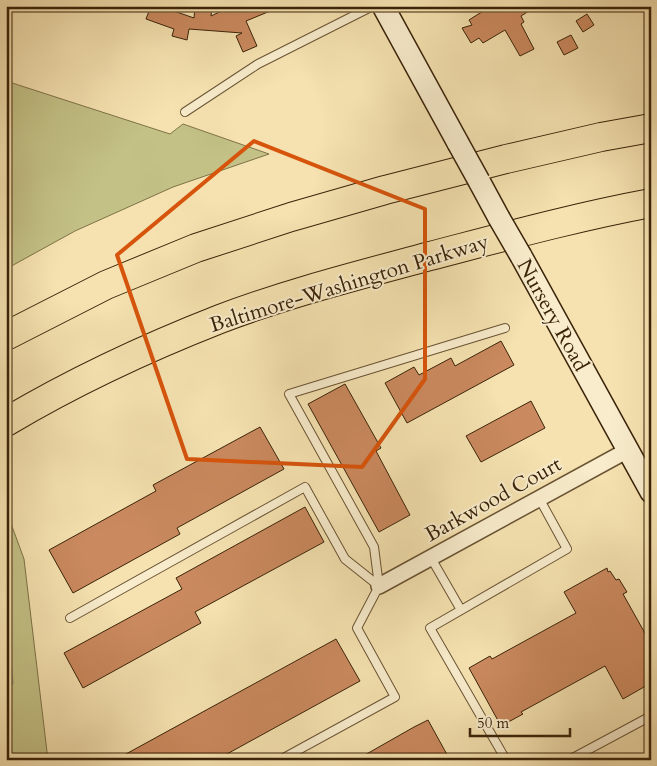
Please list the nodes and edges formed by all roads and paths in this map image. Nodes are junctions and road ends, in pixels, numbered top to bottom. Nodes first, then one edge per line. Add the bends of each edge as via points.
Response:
1 (373, 6) edge
2 (383, 6) edge
3 (185, 112) dead end
4 (651, 128) edge
5 (651, 203) edge
6 (505, 328) dead end
7 (6, 336) edge
8 (6, 422) edge
9 (628, 450) junction
10 (651, 492) edge
11 (539, 498) junction
12 (431, 558) junction
13 (379, 586) junction
14 (461, 610) junction
15 (70, 618) dead end
16 (651, 716) edge
17 (280, 760) edge
18 (506, 760) edge
19 (569, 760) edge

1 - 3 lane via 258,64
2 - 9 main road, Nursery Road, bridge
4 - 7 highway via 506,159 262,226 196,248 106,285
5 - 8 highway, Baltimore-Washington Parkway via 528,230 315,288 222,318 131,356
6 - 13 lane via 289,394 374,547
9 - 10 main road, Nursery Road
9 - 11 street, Barkwood Court
11 - 12 street, Barkwood Court
11 - 14 lane via 567,549
12 - 13 street, Barkwood Court
12 - 14 lane
13 - 15 lane via 345,559 305,487
13 - 17 lane via 357,628 395,697
14 - 18 lane via 430,628
16 - 19 lane

